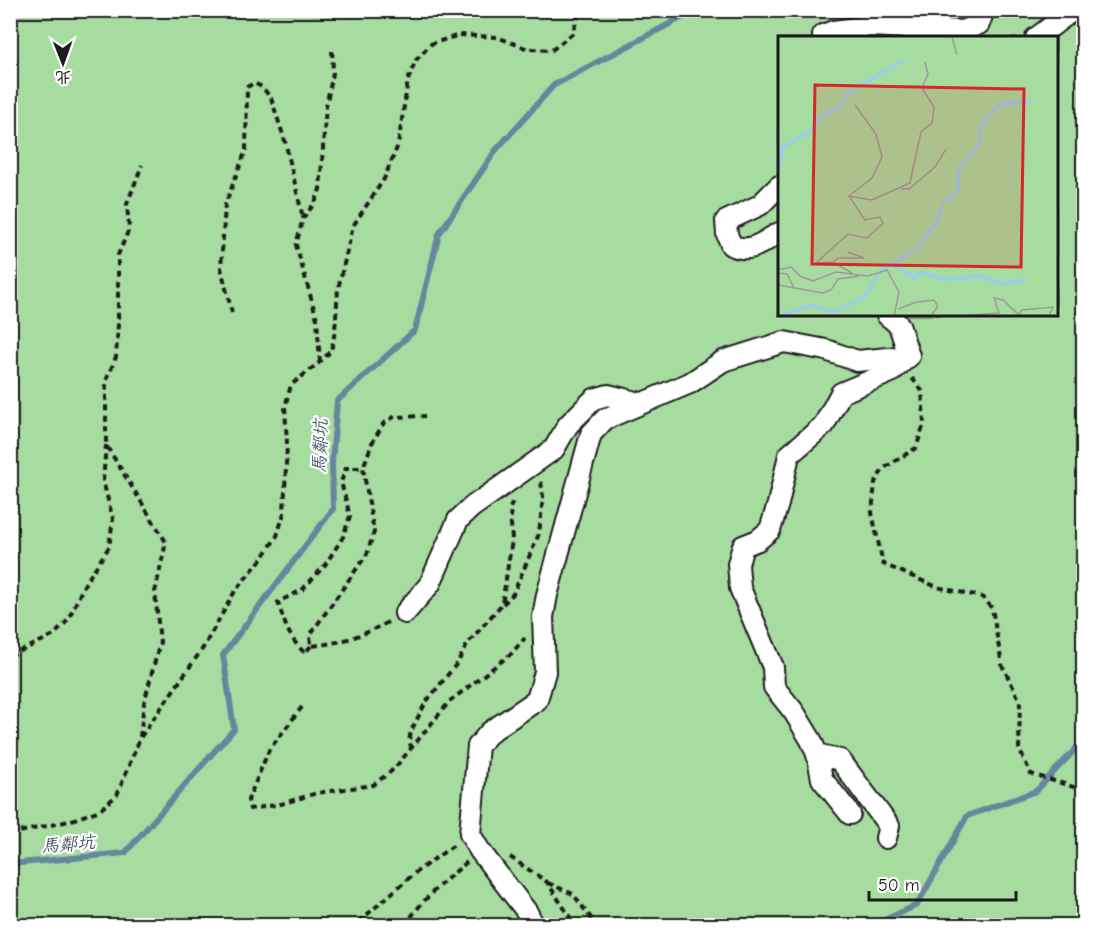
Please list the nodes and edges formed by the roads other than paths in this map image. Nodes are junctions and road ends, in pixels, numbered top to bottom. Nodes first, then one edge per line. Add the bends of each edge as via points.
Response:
1 (984, 10) edge
2 (1073, 10) edge
3 (823, 36) edge
4 (1039, 36) edge
5 (778, 187) edge
6 (778, 234) edge
7 (888, 316) edge
8 (909, 356) junction
9 (640, 403) junction
10 (405, 613) road end
11 (817, 754) junction
12 (850, 814) dead end
13 (886, 838) dead end
14 (534, 926) edge

1 - 3 street via 979,24 962,31 870,26
2 - 4 street
5 - 6 street via 760,205 726,221 731,245 741,250 753,248
7 - 8 street via 899,325
8 - 9 street via 857,361 784,342 723,361 690,383
8 - 11 street via 891,372 841,393 824,425 789,455 770,530 743,546 738,564 740,588 772,667 774,687 794,712
9 - 10 street via 608,395 594,399 568,425 554,448 472,507 458,520 430,584
9 - 14 street via 604,419 591,434 547,595 543,617 545,672 537,700 490,732 478,746 475,843
11 - 12 street via 822,779
11 - 13 street via 840,760 889,826

